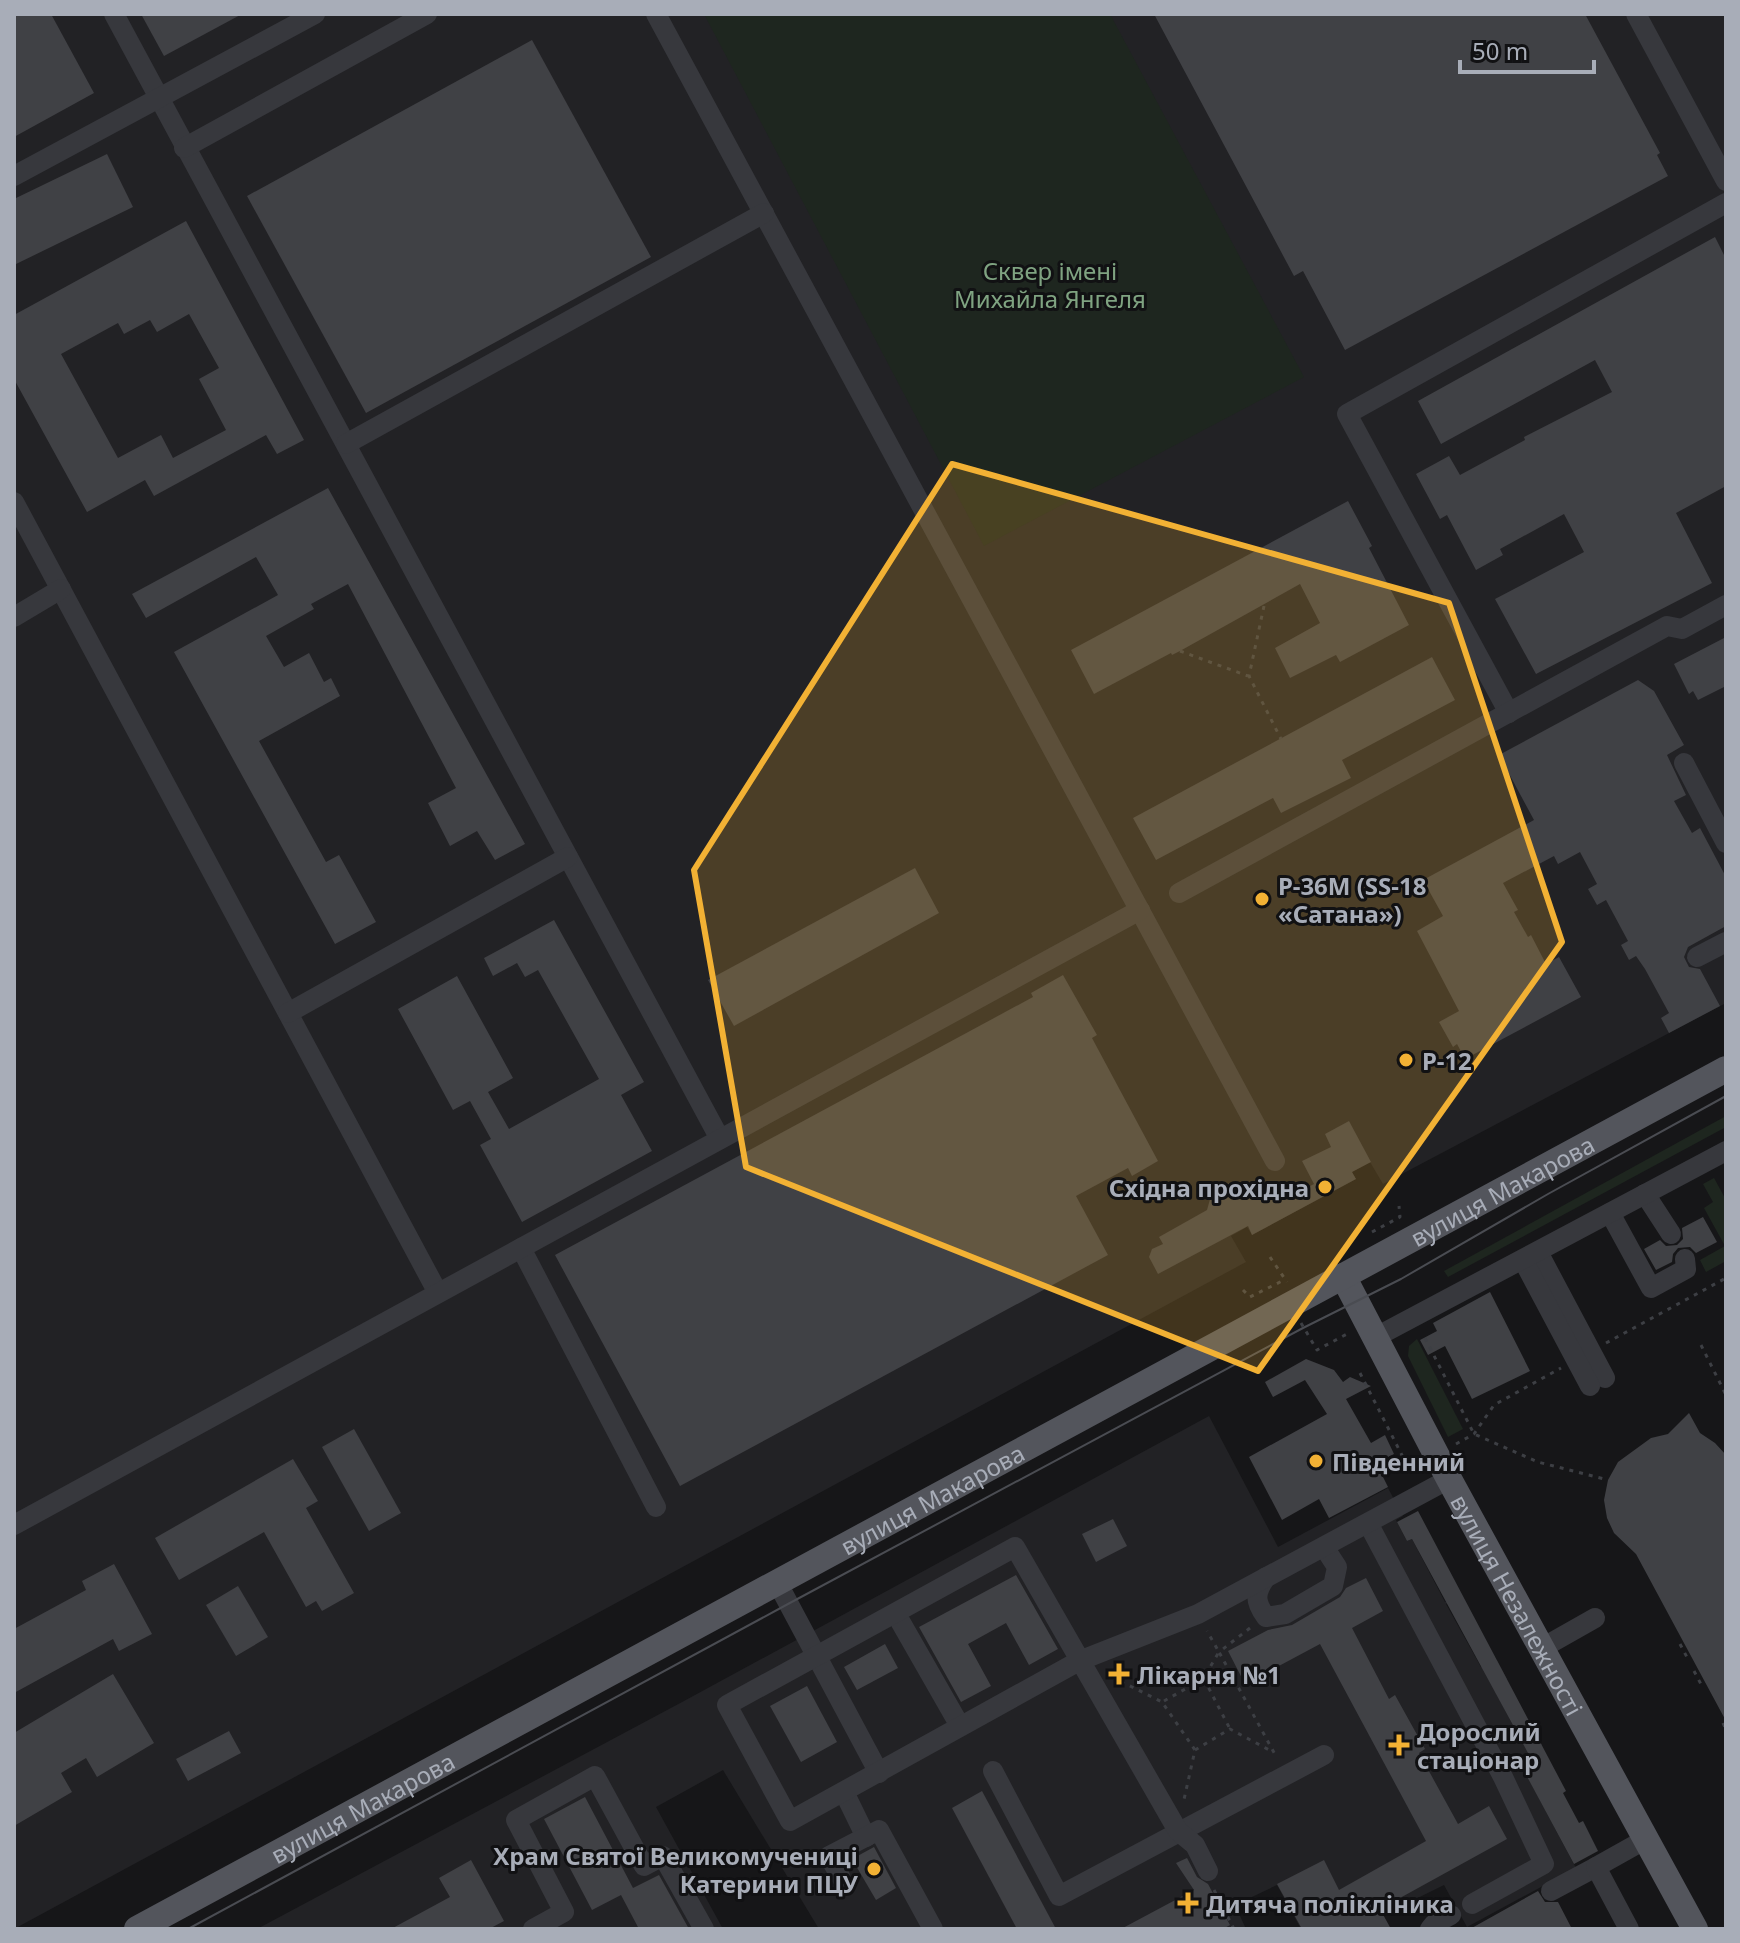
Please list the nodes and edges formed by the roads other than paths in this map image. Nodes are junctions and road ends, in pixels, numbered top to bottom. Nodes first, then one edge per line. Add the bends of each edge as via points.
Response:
1 (114, 14) edge
2 (315, 14) edge
3 (427, 14) edge
4 (656, 14) edge
5 (1636, 14) edge
6 (158, 98) junction
7 (184, 148) junction
8 (14, 176) edge
9 (1726, 181) edge
10 (1726, 203) edge
11 (764, 213) junction
12 (346, 444) junction
13 (14, 502) edge
14 (61, 589) junction
15 (1726, 605) edge
16 (14, 617) edge
17 (1509, 713) junction
18 (1684, 763) dead end
19 (1726, 843) edge
20 (568, 857) junction
21 (1179, 893) dead end
22 (1140, 910) junction
23 (1726, 942) edge
24 (1697, 957) dead end
25 (288, 1013) junction
26 (1726, 1069) edge
27 (720, 1139) junction
28 (1726, 1151) edge
29 (1275, 1161) dead end
30 (1645, 1194) junction
31 (1610, 1213) junction
32 (1671, 1234) dead end
33 (521, 1248) junction
34 (1530, 1256) junction
35 (1685, 1259) dead end
36 (1343, 1276) junction
37 (438, 1293) junction
38 (1374, 1338) junction
39 (1597, 1382) dead end
40 (1449, 1479) junction
41 (656, 1507) dead end
42 (1368, 1523) junction
43 (14, 1525) edge
44 (1324, 1547) junction
45 (1266, 1577) junction
46 (777, 1582) junction
47 (896, 1614) junction
48 (1595, 1618) dead end
49 (1542, 1648) junction
50 (817, 1656) junction
51 (1079, 1661) junction
52 (960, 1726) junction
53 (1324, 1755) dead end
54 (993, 1771) dead end
55 (879, 1773) junction
56 (844, 1792) junction
57 (1178, 1831) junction
58 (866, 1837) junction
59 (1646, 1839) junction
60 (1596, 1867) junction
61 (1208, 1871) road end
62 (840, 1876) dead end
63 (1551, 1891) dead end
64 (1472, 1904) dead end
65 (1451, 1915) dead end
66 (137, 1929) edge
67 (533, 1929) edge
68 (704, 1929) edge
69 (933, 1929) edge
70 (1430, 1929) edge
71 (1629, 1929) edge
72 (1695, 1929) edge

1 - 6 lane
2 - 6 lane
3 - 7 lane
4 - 11 lane
5 - 9 lane
6 - 7 lane
6 - 8 lane
7 - 12 lane
10 - 17 lane via 1347,414
11 - 12 lane
11 - 22 lane
12 - 20 lane
13 - 14 lane
14 - 16 lane
14 - 25 lane
15 - 17 lane via 1682,629 1667,626
17 - 21 lane
18 - 19 lane
20 - 25 lane
20 - 27 lane
22 - 27 lane
22 - 29 lane
23 - 24 lane
25 - 37 lane
26 - 36 main road, вулиця Макарова
27 - 33 lane
28 - 30 lane
30 - 31 lane
30 - 32 lane
31 - 34 lane
31 - 35 lane via 1651,1288 1686,1269
33 - 37 lane
33 - 41 lane
34 - 38 lane
34 - 39 lane
36 - 38 main road, вулиця Незалежності
36 - 46 main road, вулиця Макарова
37 - 43 lane
38 - 40 main road, вулиця Незалежності
40 - 42 lane
40 - 49 main road, вулиця Незалежності
42 - 44 lane
42 - 64 lane via 1544,1864
44 - 45 lane
44 - 45 lane via 1337,1567 1333,1586 1285,1614 1266,1617 1257,1605 1257,1591
45 - 51 lane via 1198,1614
46 - 50 lane
46 - 66 main road, вулиця Макарова
47 - 50 lane
47 - 51 lane via 1015,1547
47 - 52 lane
48 - 49 lane
49 - 59 main road, вулиця Незалежності
50 - 55 lane
50 - 56 lane via 727,1705 790,1821
51 - 52 lane
51 - 57 lane
52 - 55 lane
53 - 57 lane
54 - 57 lane via 1059,1896
55 - 56 lane
56 - 58 lane
57 - 61 lane via 1195,1845
58 - 62 lane via 829,1856
58 - 69 lane via 879,1830
59 - 60 lane
59 - 72 main road, вулиця Незалежності
60 - 63 lane
60 - 71 lane
65 - 70 lane
67 - 68 lane via 564,1912 516,1820 595,1776 644,1866 663,1856

